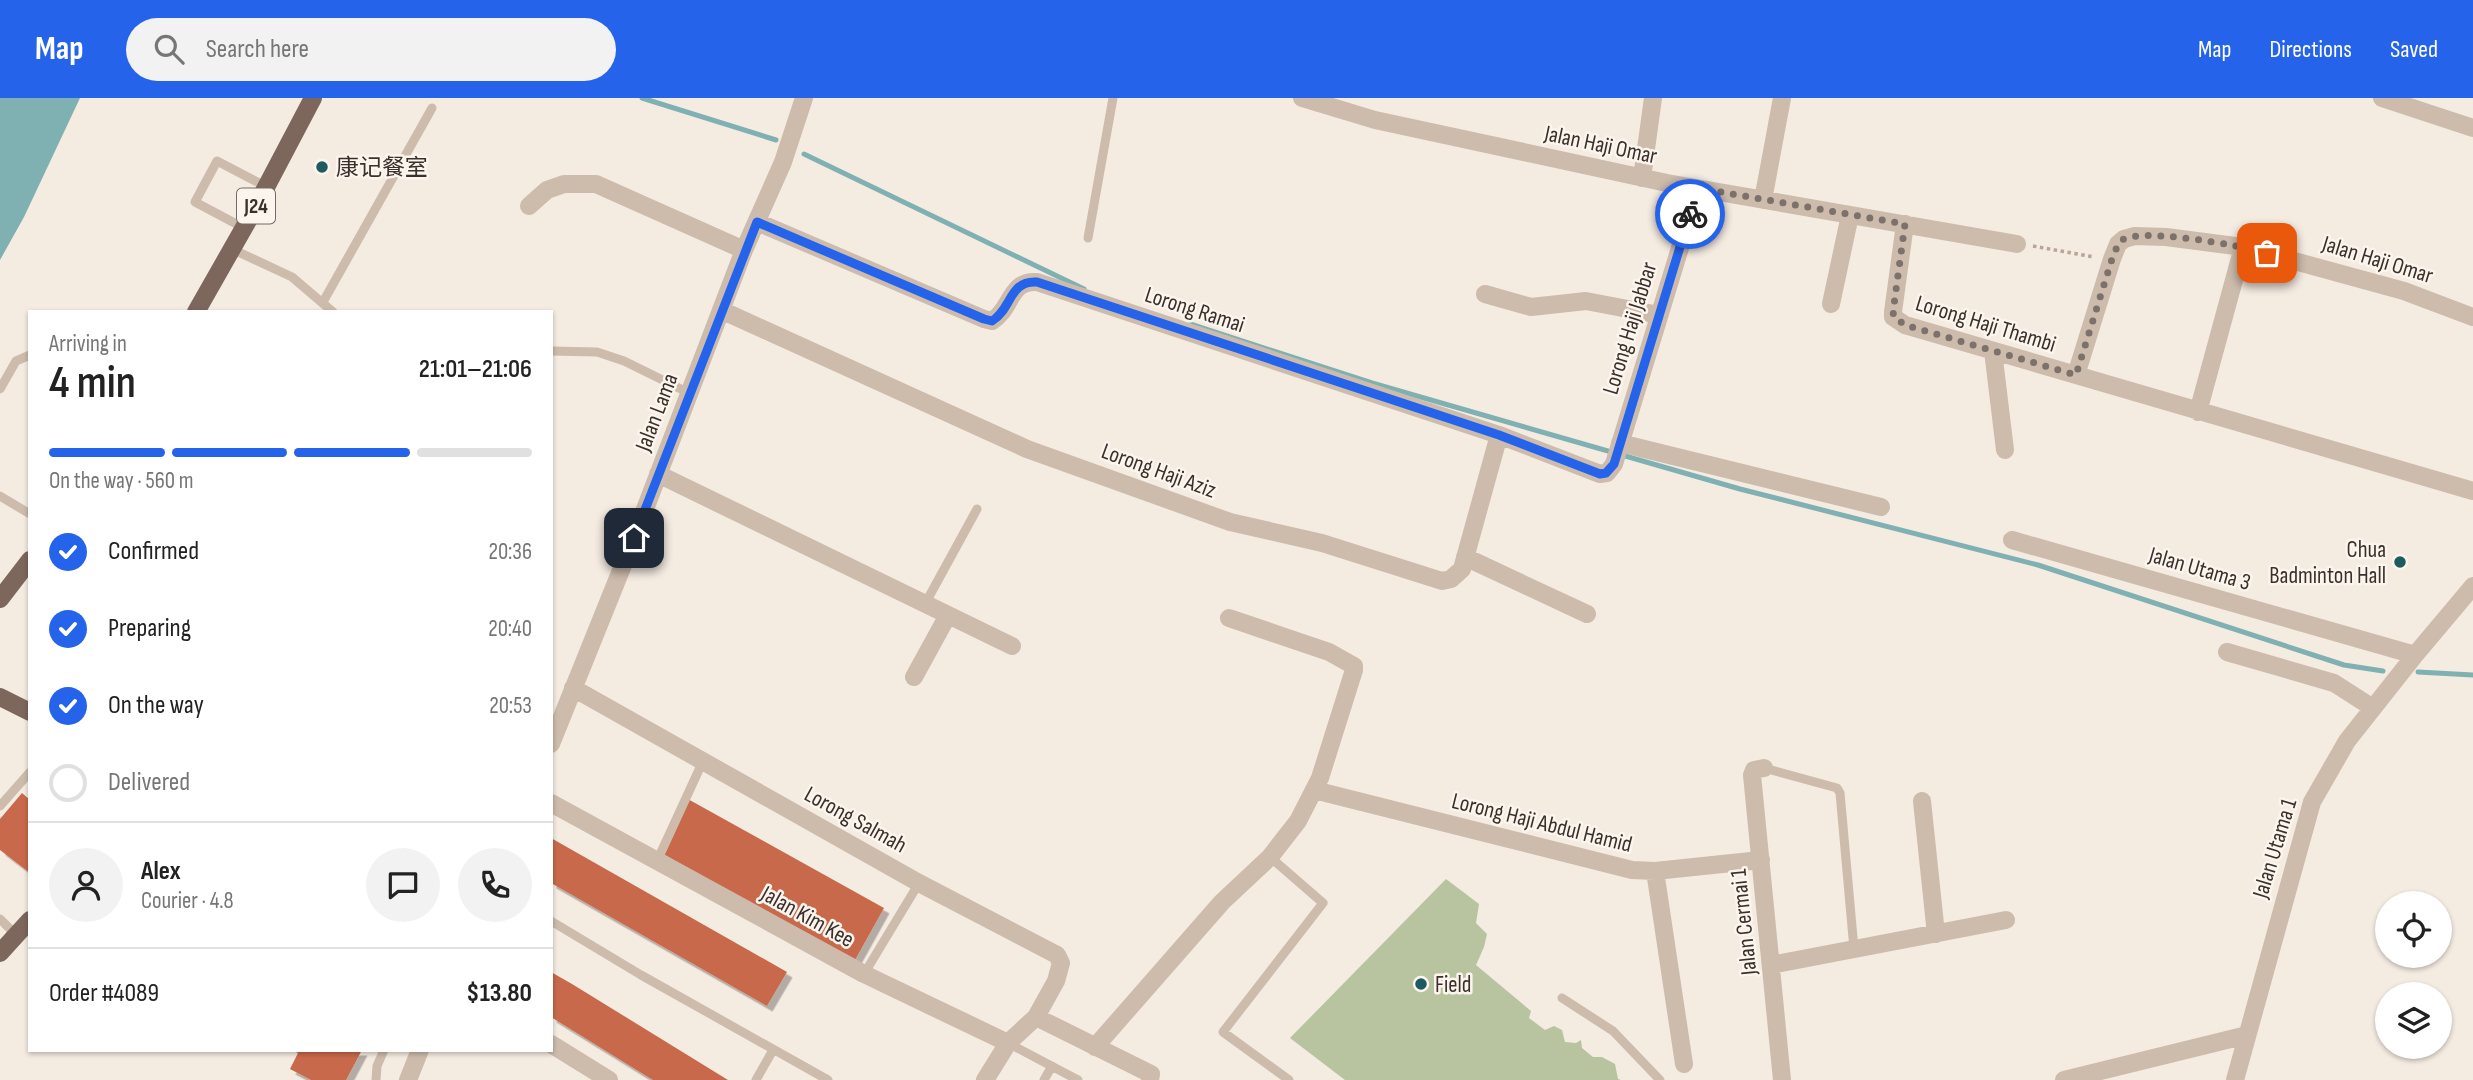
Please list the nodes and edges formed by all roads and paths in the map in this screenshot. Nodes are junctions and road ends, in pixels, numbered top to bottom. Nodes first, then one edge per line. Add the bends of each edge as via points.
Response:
1 (313, 98) edge
2 (804, 98) edge
3 (1114, 98) edge
4 (1303, 98) edge
5 (1653, 98) edge
6 (1782, 98) edge
7 (2382, 98) edge
8 (432, 108) dead end
9 (2473, 128) edge
10 (1642, 178) junction
11 (265, 186) junction
12 (1698, 188) junction
13 (1763, 200) junction
14 (529, 206) dead end
15 (1850, 215) junction
16 (757, 222) junction
17 (1905, 224) junction
18 (244, 228) junction
19 (1088, 238) dead end
20 (2017, 244) joint
21 (2243, 247) junction
22 (232, 248) junction
23 (744, 250) junction
24 (2112, 259) junction
25 (1485, 294) dead end
26 (323, 302) junction
27 (1831, 304) dead end
28 (197, 310) edge
29 (331, 310) edge
30 (722, 310) junction
31 (1659, 315) junction
32 (2473, 317) edge
33 (553, 351) edge
34 (1993, 351) junction
35 (28, 356) edge
36 (2076, 375) junction
37 (0, 389) edge
38 (690, 393) junction
39 (2198, 412) junction
40 (1499, 435) junction
41 (2005, 450) dead end
42 (1617, 453) junction
43 (658, 474) junction
44 (2473, 491) edge
45 (0, 496) edge
46 (1881, 507) dead end
47 (977, 509) dead end
48 (28, 513) edge
49 (2012, 540) dead end
50 (1465, 557) junction
51 (28, 563) edge
52 (2473, 586) edge
53 (0, 599) edge
54 (925, 604) junction
55 (1587, 614) dead end
56 (948, 615) junction
57 (1229, 618) dead end
58 (1012, 646) dead end
59 (2227, 652) dead end
60 (2414, 655) junction
61 (915, 677) dead end
62 (573, 688) junction
63 (0, 697) edge
64 (2373, 708) junction
65 (28, 711) edge
66 (553, 739) edge
67 (703, 761) junction
68 (1765, 768) joint
69 (28, 774) edge
70 (1314, 790) junction
71 (1922, 801) dead end
72 (553, 804) edge
73 (0, 806) edge
74 (1270, 857) junction
75 (1761, 860) junction
76 (657, 861) junction
77 (1656, 871) junction
78 (919, 883) junction
79 (0, 919) edge
80 (2006, 920) dead end
81 (28, 922) edge
82 (553, 922) edge
83 (16, 934) junction
84 (1936, 934) junction
85 (1854, 949) junction
86 (0, 953) edge
87 (1771, 965) junction
88 (864, 974) junction
89 (1562, 998) dead end
90 (1036, 1017) junction
91 (2247, 1035) junction
92 (1007, 1043) junction
93 (553, 1045) edge
94 (1096, 1047) junction
95 (773, 1050) junction
96 (383, 1052) edge
97 (420, 1052) edge
98 (1684, 1064) dead end
99 (1052, 1066) junction
100 (376, 1080) edge
101 (408, 1080) edge
102 (609, 1080) edge
103 (756, 1080) edge
104 (828, 1080) edge
105 (985, 1080) edge
106 (1044, 1080) edge
107 (1078, 1080) edge
108 (1150, 1080) edge
109 (1289, 1080) edge
110 (1660, 1080) edge
111 (1782, 1080) edge
112 (2064, 1080) edge
113 (2235, 1080) edge

1 - 11 main road, J24
2 - 16 street, Jalan Lama
3 - 19 lane
4 - 10 street, Jalan Haji Omar via 1375,120
5 - 10 street
6 - 13 street
7 - 9 street
8 - 26 lane
10 - 12 street, Jalan Haji Omar
11 - 18 main road, J24
11 - 18 lane via 217,161 195,202
12 - 13 street, Jalan Haji Omar
12 - 31 street, Lorong Haji Jabbar
13 - 15 street, Jalan Haji Omar
14 - 23 street via 547,190 564,184 596,184
15 - 17 street, Jalan Haji Omar
15 - 27 street
16 - 23 street, Jalan Lama
16 - 40 street, Lorong Ramai via 984,319 999,317 1018,286 1037,282
17 - 20 street, Jalan Haji Omar
17 - 34 street, Lorong Haji Thambi via 1894,317 1905,325
18 - 22 main road, J24
20 - 24 path
21 - 24 street, Jalan Haji Omar via 2135,236 2119,244
21 - 32 street, Jalan Haji Omar via 2404,290
21 - 39 street
22 - 26 lane via 292,277
22 - 28 main road, J24
23 - 30 street, Jalan Lama
24 - 36 street
25 - 31 street via 1531,307 1586,301
26 - 29 lane
30 - 38 street, Jalan Lama
30 - 50 street, Lorong Haji Aziz via 1027,449 1230,522 1322,543 1442,581 1458,574
31 - 42 street, Lorong Haji Jabbar
33 - 38 lane via 597,352
34 - 36 street, Lorong Haji Thambi
34 - 41 street
35 - 37 lane via 16,361
36 - 39 street
38 - 43 street, Jalan Lama
39 - 44 street
40 - 42 street, Lorong Ramai via 1600,474 1606,473
40 - 50 street, Lorong Haji Aziz
42 - 46 street
43 - 54 street
43 - 62 street, Jalan Lama
45 - 48 lane
47 - 54 lane
49 - 60 street, Jalan Utama 3
50 - 55 street
51 - 53 main road
52 - 60 street, Jalan Utama 1
54 - 56 street
56 - 58 street
56 - 61 street
57 - 70 street via 1329,652 1355,668
59 - 64 street via 2334,683
60 - 64 street, Jalan Utama 1
62 - 66 street, Jalan Lama
62 - 67 street, Lorong Salmah
63 - 65 main road
64 - 91 street, Jalan Utama 1 via 2343,748 2309,809
67 - 76 lane
67 - 78 street, Lorong Salmah
68 - 75 street, Jalan Cermai 1 via 1752,775
68 - 85 lane via 1837,788 1840,793
69 - 73 lane
70 - 74 street via 1298,821
70 - 77 street, Lorong Haji Abdul Hamid via 1619,867
71 - 84 street
72 - 76 street, Jalan Kim Kee
74 - 94 street via 1222,902
74 - 109 lane via 1323,903 1223,1032
75 - 77 street, Lorong Haji Abdul Hamid
75 - 87 street, Jalan Cermai 1
76 - 88 street, Jalan Kim Kee
77 - 98 street
78 - 88 lane
78 - 90 street, Lorong Salmah via 1057,955 1061,963 1056,981
79 - 83 lane
80 - 84 street
81 - 83 main road
82 - 95 lane
83 - 86 main road
84 - 85 street
85 - 87 street
87 - 111 street, Jalan Cermai 1
88 - 92 street, Jalan Kim Kee
89 - 110 lane via 1614,1031
90 - 92 street
90 - 94 street
91 - 112 street
91 - 113 street, Jalan Utama 1
92 - 99 lane
92 - 105 street
93 - 102 street
94 - 108 street via 1151,1074
95 - 103 lane
95 - 104 lane
96 - 100 lane
97 - 101 street
99 - 106 lane
99 - 107 lane

